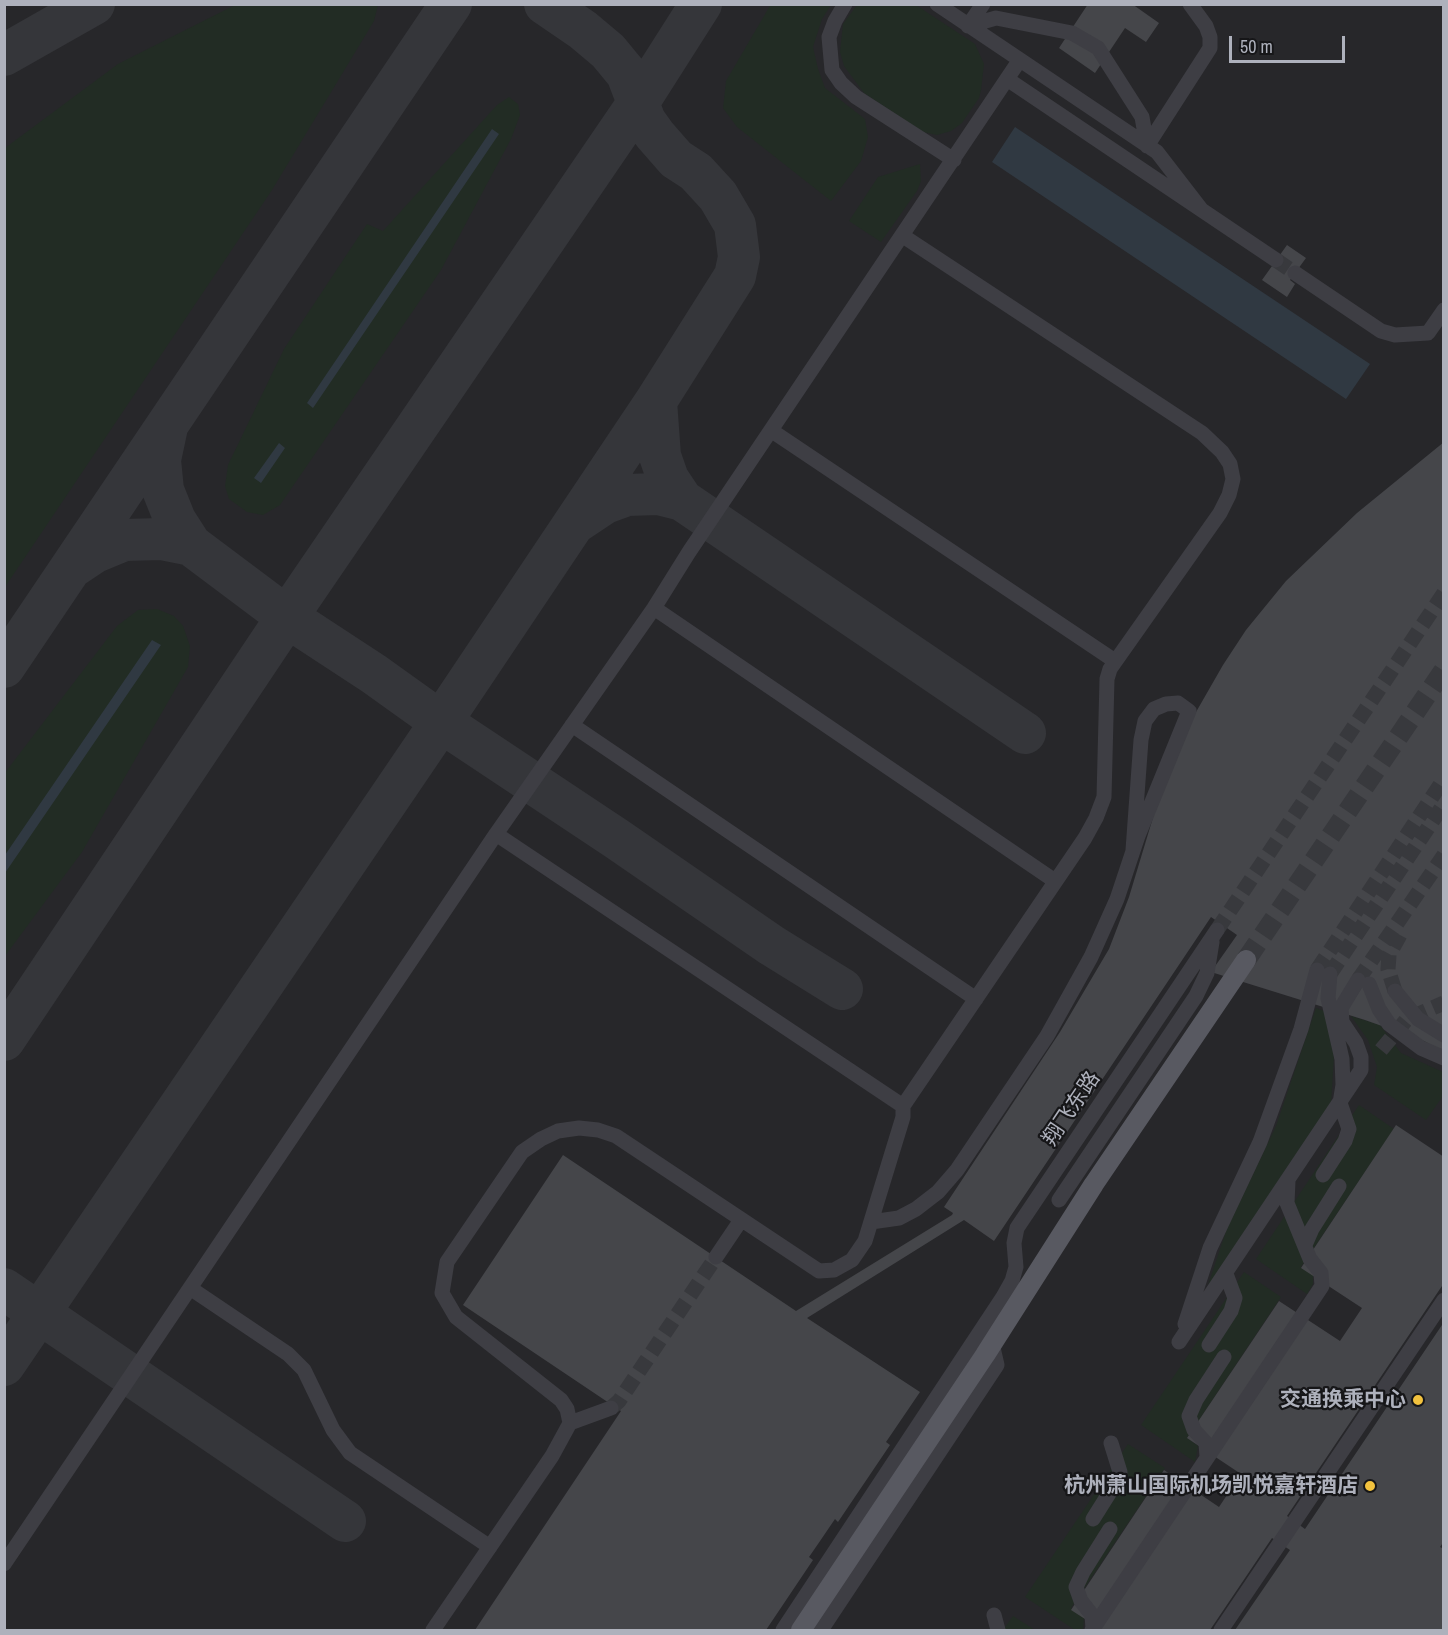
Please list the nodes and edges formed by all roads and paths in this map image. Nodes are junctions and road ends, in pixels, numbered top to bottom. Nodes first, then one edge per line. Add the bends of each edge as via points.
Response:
1 (846, 4) edge
2 (937, 4) edge
3 (983, 4) edge
4 (1190, 4) edge
5 (969, 26) junction
6 (1019, 61) junction
7 (1007, 79) junction
8 (1147, 146) junction
9 (954, 160) junction
10 (1201, 209) junction
11 (903, 236) junction
12 (1276, 260) tunnel mouth
13 (1295, 273) tunnel mouth
14 (1443, 310) edge
15 (772, 430) junction
16 (654, 608) junction
17 (1115, 661) junction
18 (572, 725) junction
19 (496, 834) junction
20 (1133, 850) junction
21 (1055, 881) junction
22 (1246, 960) tunnel mouth
23 (1395, 991) tunnel mouth
24 (976, 999) junction
25 (1443, 1035) edge
26 (1443, 1058) edge
27 (1340, 1103) junction
28 (903, 1106) junction
29 (1323, 1176) dead end
30 (1288, 1181) junction
31 (1339, 1186) dead end
32 (1059, 1200) dead end
33 (741, 1220) junction
34 (871, 1222) junction
35 (1305, 1245) junction
36 (716, 1257) tunnel mouth
37 (1226, 1274) junction
38 (190, 1288) junction
39 (1443, 1300) edge
40 (987, 1321) junction
41 (1209, 1345) dead end
42 (1224, 1357) dead end
43 (611, 1408) tunnel mouth
44 (570, 1423) junction
45 (1111, 1443) dead end
46 (1207, 1457) junction
47 (1093, 1519) dead end
48 (1110, 1529) dead end
49 (490, 1547) junction
50 (4, 1564) edge
51 (433, 1630) edge
52 (783, 1630) edge
53 (801, 1630) edge
54 (820, 1630) edge
55 (1093, 1630) edge
56 (1221, 1630) edge

1 - 9 street via 829,37 832,70 841,83 856,97
2 - 5 street
3 - 5 street
4 - 8 street via 1206,26 1210,48
5 - 6 street
5 - 8 street via 996,18 1072,33 1098,48 1142,117
6 - 7 street
6 - 8 street
7 - 9 street
7 - 10 street
8 - 10 street via 1157,152
9 - 11 street
10 - 12 street
11 - 15 street
11 - 17 street via 1202,433 1230,464 1233,479 1220,513
13 - 14 street via 1382,331 1395,335 1428,333
15 - 16 street
15 - 17 street
16 - 18 street
16 - 21 street
17 - 21 street via 1107,679 1104,797 1085,838
18 - 19 street
18 - 24 street
19 - 28 street
19 - 38 street
20 - 20 street via 1189,711 1178,703 1154,710 1145,721
20 - 34 street via 1117,899 1091,957 1047,1036 957,1170 916,1209 899,1218
21 - 24 street
22 - 53 main road
23 - 25 street via 1418,1019
24 - 28 street
26 - 27 street via 1421,1048 1389,1024 1364,982 1341,1008 1342,1022 1361,1057 1361,1070
27 - 29 street via 1349,1129
27 - 30 street
27 - 37 street via 1342,1059 1324,972 1260,1142 1210,1248 1179,1342
28 - 34 street
30 - 35 street via 1287,1203
30 - 37 street
31 - 35 street
32 - 40 street, 翔飞东路 via 1196,996 1207,973 1215,933 1017,1228 1012,1281
33 - 34 street via 819,1271 834,1270 852,1260
33 - 36 street
33 - 44 street via 616,1136 598,1130 558,1131 522,1152 447,1262 442,1293 456,1317 561,1400
35 - 46 street via 1321,1272 1322,1286
37 - 41 street via 1235,1298
38 - 49 street via 288,1354 304,1370 333,1430 350,1453
38 - 50 street
39 - 56 street via 1406,1345
40 - 52 street, 翔飞东路
40 - 54 street via 997,1365
42 - 46 street via 1190,1416 1194,1430 1206,1443
43 - 44 street
44 - 49 street
45 - 47 street via 1120,1472
46 - 55 street
48 - 55 street via 1076,1587 1092,1615
49 - 51 street

